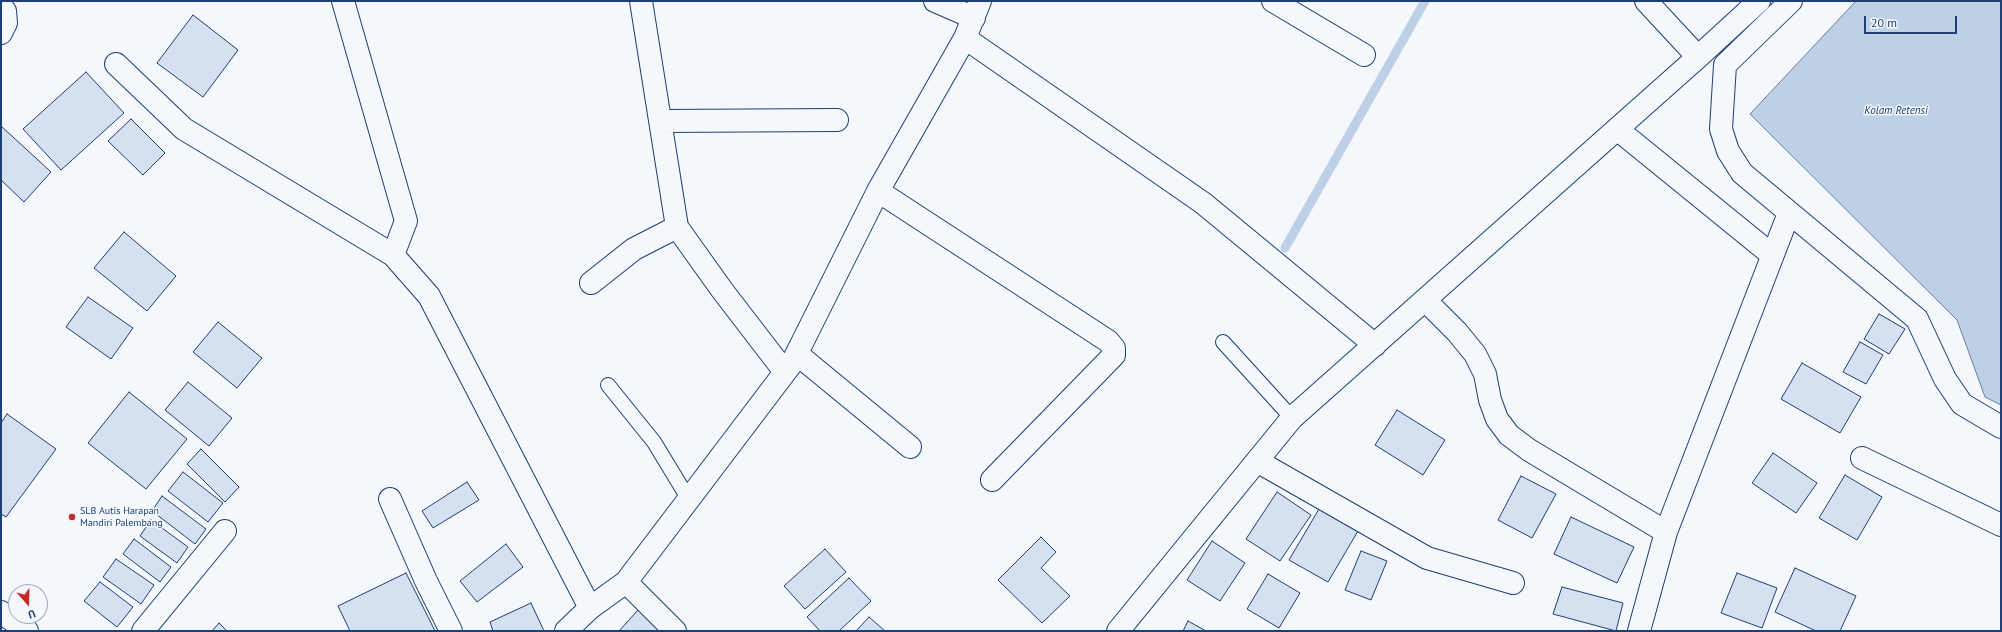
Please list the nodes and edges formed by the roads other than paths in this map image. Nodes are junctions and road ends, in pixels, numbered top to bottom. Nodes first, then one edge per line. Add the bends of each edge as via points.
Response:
1 (343, 1) edge
2 (641, 1) edge
3 (935, 1) edge
4 (1273, 1) edge
5 (1646, 1) edge
6 (1759, 1) edge
7 (1791, 1) edge
8 (1, 6) edge
9 (977, 10) edge
10 (1, 33) edge
11 (965, 38) junction
12 (1364, 54) dead end
13 (1698, 57) junction
14 (116, 64) dead end
15 (837, 120) dead end
16 (660, 121) junction
17 (1617, 129) junction
18 (878, 191) junction
19 (1789, 212) junction
20 (677, 226) junction
21 (393, 255) junction
22 (1772, 255) junction
23 (591, 284) dead end
24 (1425, 300) junction
25 (1223, 342) dead end
26 (1375, 345) junction
27 (797, 354) junction
28 (785, 372) junction
29 (608, 385) dead end
30 (1292, 418) junction
31 (2001, 427) edge
32 (910, 447) dead end
33 (1862, 458) dead end
34 (1257, 461) junction
35 (992, 480) dead end
36 (688, 498) junction
37 (390, 499) dead end
38 (2001, 525) edge
39 (225, 531) dead end
40 (1666, 532) junction
41 (626, 582) junction
42 (1513, 583) dead end
43 (590, 608) junction
44 (1, 612) edge
45 (27, 631) edge
46 (143, 631) edge
47 (451, 631) edge
48 (566, 631) edge
49 (675, 631) edge
50 (1118, 631) edge
51 (1639, 631) edge

1 - 21 street via 406,221
2 - 16 street
3 - 9 street
4 - 12 street
5 - 13 street
6 - 13 street
7 - 19 street via 1725,65 1721,129 1728,151 1742,173
8 - 10 street via 5,11 6,22
9 - 11 street
11 - 18 street
11 - 26 street via 1203,203
13 - 17 street
14 - 21 street via 184,129
15 - 16 street
16 - 20 street
17 - 22 street
17 - 24 street
18 - 27 street
18 - 35 street via 1108,341 1114,348 1114,355
19 - 22 street
19 - 31 street via 1916,319 1945,379 1962,404
20 - 23 street via 634,249
20 - 28 street
21 - 43 street via 429,296
22 - 40 street
24 - 26 street
24 - 40 street via 1475,354 1485,374 1497,419 1510,435 1529,450
25 - 30 lane
26 - 30 street
27 - 28 street
27 - 32 street
28 - 36 street
29 - 36 lane via 654,442
30 - 34 street
33 - 38 street
34 - 42 street via 1427,558
34 - 50 street
36 - 41 street
37 - 47 street
39 - 46 street
40 - 51 street
41 - 43 street
41 - 49 street
43 - 48 street
44 - 45 street

